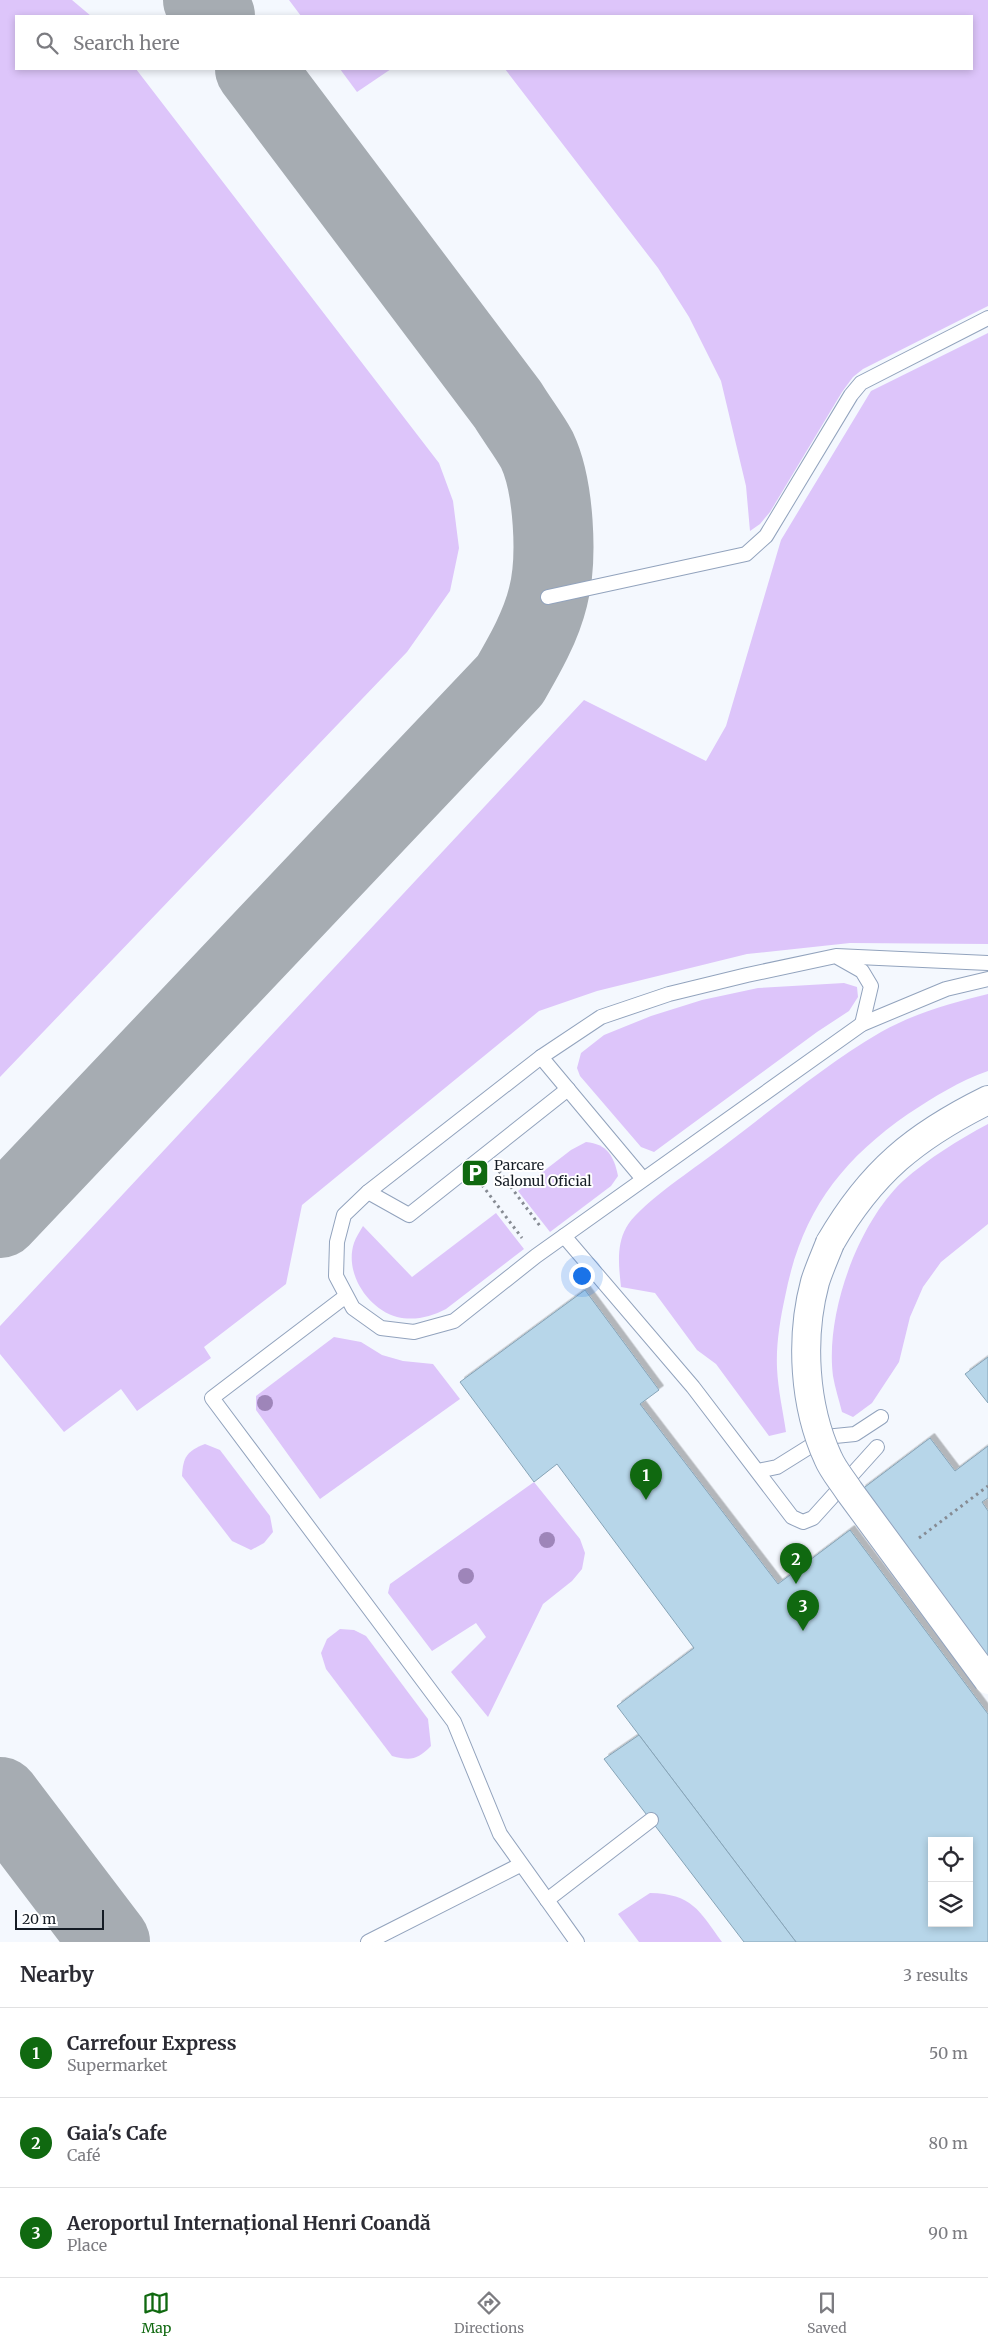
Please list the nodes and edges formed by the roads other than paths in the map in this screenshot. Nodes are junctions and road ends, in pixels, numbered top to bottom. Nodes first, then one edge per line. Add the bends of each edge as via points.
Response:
1 (988, 318) edge
2 (548, 597) dead end
3 (836, 956) junction
4 (988, 964) edge
5 (988, 979) edge
6 (862, 1024) junction
7 (541, 1057) junction
8 (568, 1089) junction
9 (988, 1100) edge
10 (643, 1179) junction
11 (368, 1192) junction
12 (559, 1240) junction
13 (346, 1296) junction
14 (881, 1417) dead end
15 (877, 1447) dead end
16 (758, 1471) junction
17 (988, 1680) edge
18 (651, 1820) dead end
19 (520, 1865) junction
20 (546, 1900) junction
21 (368, 1942) edge
22 (577, 1942) edge

1 - 2 lane via 861,383 766,536 746,554
3 - 4 lane
3 - 6 lane via 862,970 871,986
3 - 7 lane via 669,994 601,1017
5 - 6 lane via 946,989
6 - 10 lane
7 - 8 lane
7 - 11 lane
8 - 10 lane
8 - 11 lane via 409,1215
9 - 17 street, bridge via 919,1139 865,1190 830,1243 815,1283 808,1328 810,1406 829,1460 848,1491
10 - 12 lane
11 - 13 lane via 344,1216 337,1242 336,1276
12 - 13 lane via 454,1321 414,1332 381,1328 353,1308
12 - 16 lane via 687,1379
13 - 19 lane via 212,1398 454,1722 500,1834
14 - 16 lane via 855,1434 825,1437 777,1467
15 - 16 lane via 813,1518 803,1522 785,1509
18 - 20 lane
19 - 20 lane
19 - 21 lane
20 - 22 lane

